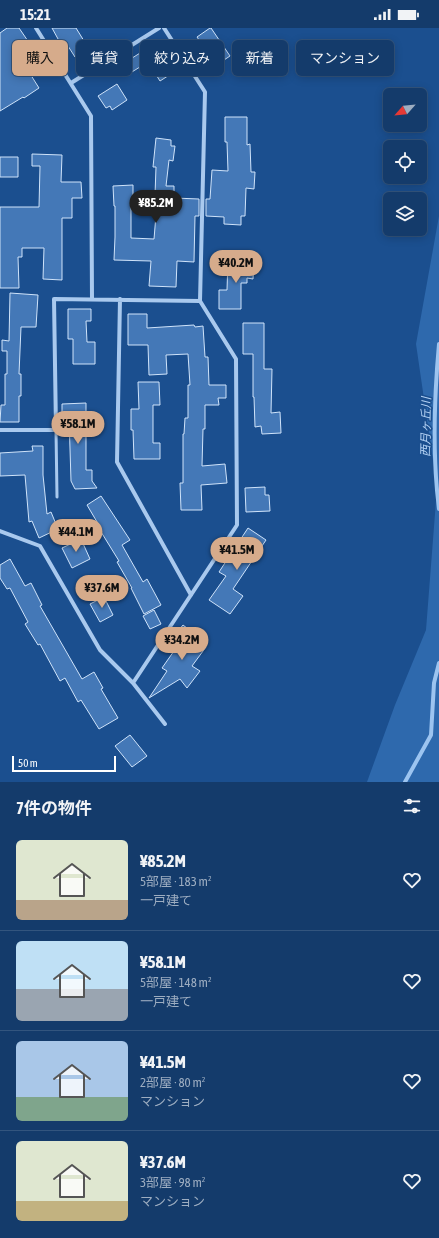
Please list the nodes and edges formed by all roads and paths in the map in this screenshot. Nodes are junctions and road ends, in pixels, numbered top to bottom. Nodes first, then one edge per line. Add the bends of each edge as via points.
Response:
1 (36, 28) edge
2 (159, 28) edge
3 (164, 28) edge
4 (71, 83) junction
5 (92, 299) junction
6 (120, 300) junction
7 (200, 301) junction
8 (0, 430) edge
9 (56, 430) junction
10 (57, 496) dead end
11 (0, 531) edge
12 (191, 595) junction
13 (133, 683) junction
14 (165, 724) dead end

1 - 4 street
2 - 4 street
3 - 7 street via 205,92
4 - 5 street via 91,116
5 - 6 street
5 - 9 street via 54,299
6 - 7 street
6 - 12 street via 117,462
7 - 12 street via 236,359 237,525
8 - 9 street
9 - 10 lane
11 - 13 street via 40,546 100,650
12 - 13 street
13 - 14 street

